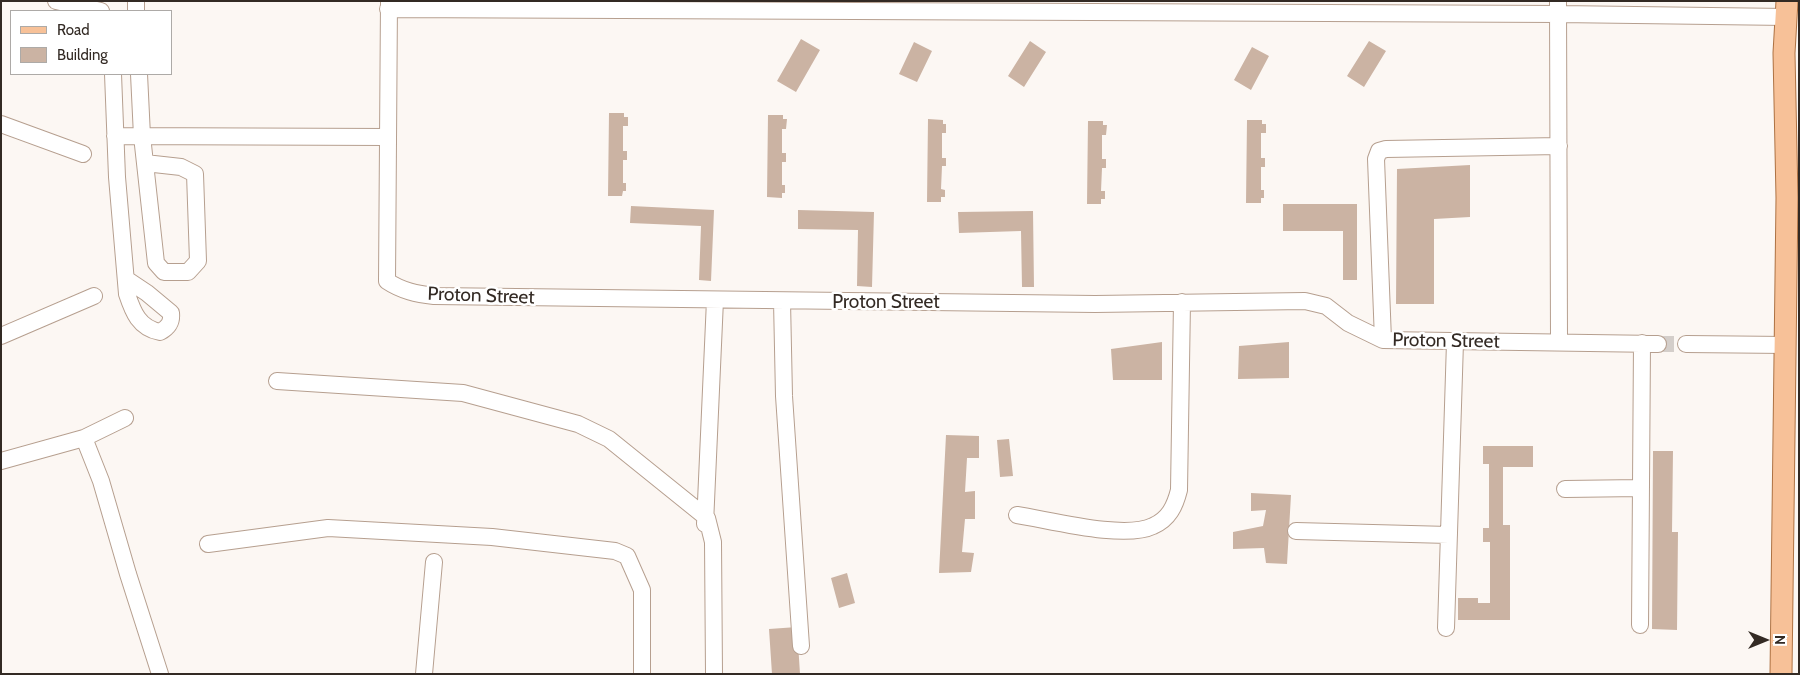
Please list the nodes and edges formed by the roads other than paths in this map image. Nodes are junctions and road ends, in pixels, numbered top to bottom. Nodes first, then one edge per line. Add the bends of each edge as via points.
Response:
1 (56, 1) edge
2 (389, 5) edge
3 (1558, 8) edge
4 (1787, 9) edge
5 (97, 10) edge
6 (1791, 53) edge
7 (113, 75) edge
8 (139, 75) edge
9 (1, 124) edge
10 (116, 136) junction
11 (142, 136) junction
12 (388, 137) junction
13 (1558, 146) junction
14 (83, 154) dead end
15 (145, 163) junction
16 (126, 280) dead end
17 (94, 296) dead end
18 (715, 300) junction
19 (782, 301) junction
20 (1182, 302) junction
21 (1, 336) edge
22 (1383, 340) junction
23 (1558, 341) junction
24 (1455, 342) junction
25 (1686, 344) tunnel mouth
26 (1786, 345) junction
27 (277, 381) dead end
28 (125, 418) dead end
29 (84, 438) junction
30 (1, 461) edge
31 (1640, 488) junction
32 (1565, 490) dead end
33 (1017, 515) dead end
34 (707, 518) junction
35 (1296, 531) dead end
36 (1449, 535) junction
37 (208, 544) dead end
38 (434, 562) dead end
39 (1640, 625) dead end
40 (1446, 628) dead end
41 (709, 642) junction
42 (801, 646) dead end
43 (160, 674) edge
44 (424, 674) edge
45 (642, 674) edge
46 (704, 674) edge
47 (714, 674) edge
48 (1780, 674) edge

1 - 5 street
2 - 3 street
2 - 12 street, Proton Street
3 - 4 street
3 - 13 street
4 - 6 main road
6 - 26 main road
7 - 10 street
8 - 11 street
9 - 14 street
10 - 11 street
10 - 16 street
11 - 12 street
11 - 15 street
12 - 18 street, Proton Street via 387,281 398,288 434,296
13 - 22 street via 1386,149 1379,152 1376,159
13 - 23 street
15 - 15 street via 156,263 164,272 188,272 198,261 196,174 181,167
17 - 21 street
18 - 19 street, Proton Street
18 - 34 street
19 - 20 street, Proton Street
19 - 42 street via 784,396
20 - 22 street, Proton Street via 1305,301 1326,306 1348,323
20 - 33 street via 1179,490 1171,512 1153,526 1133,530 1107,530
22 - 24 street, Proton Street
23 - 24 street, Proton Street
23 - 31 street, Proton Street via 1650,343
24 - 36 street
25 - 26 street
26 - 48 main road
27 - 34 street via 463,393 578,424 609,439
28 - 29 street
29 - 30 street
29 - 43 street via 101,481
31 - 32 street
31 - 39 street
34 - 41 street via 702,538
35 - 36 street
36 - 40 street
37 - 45 street via 328,528 492,537 615,551 627,556 642,590
38 - 44 street
41 - 46 street
41 - 47 street

